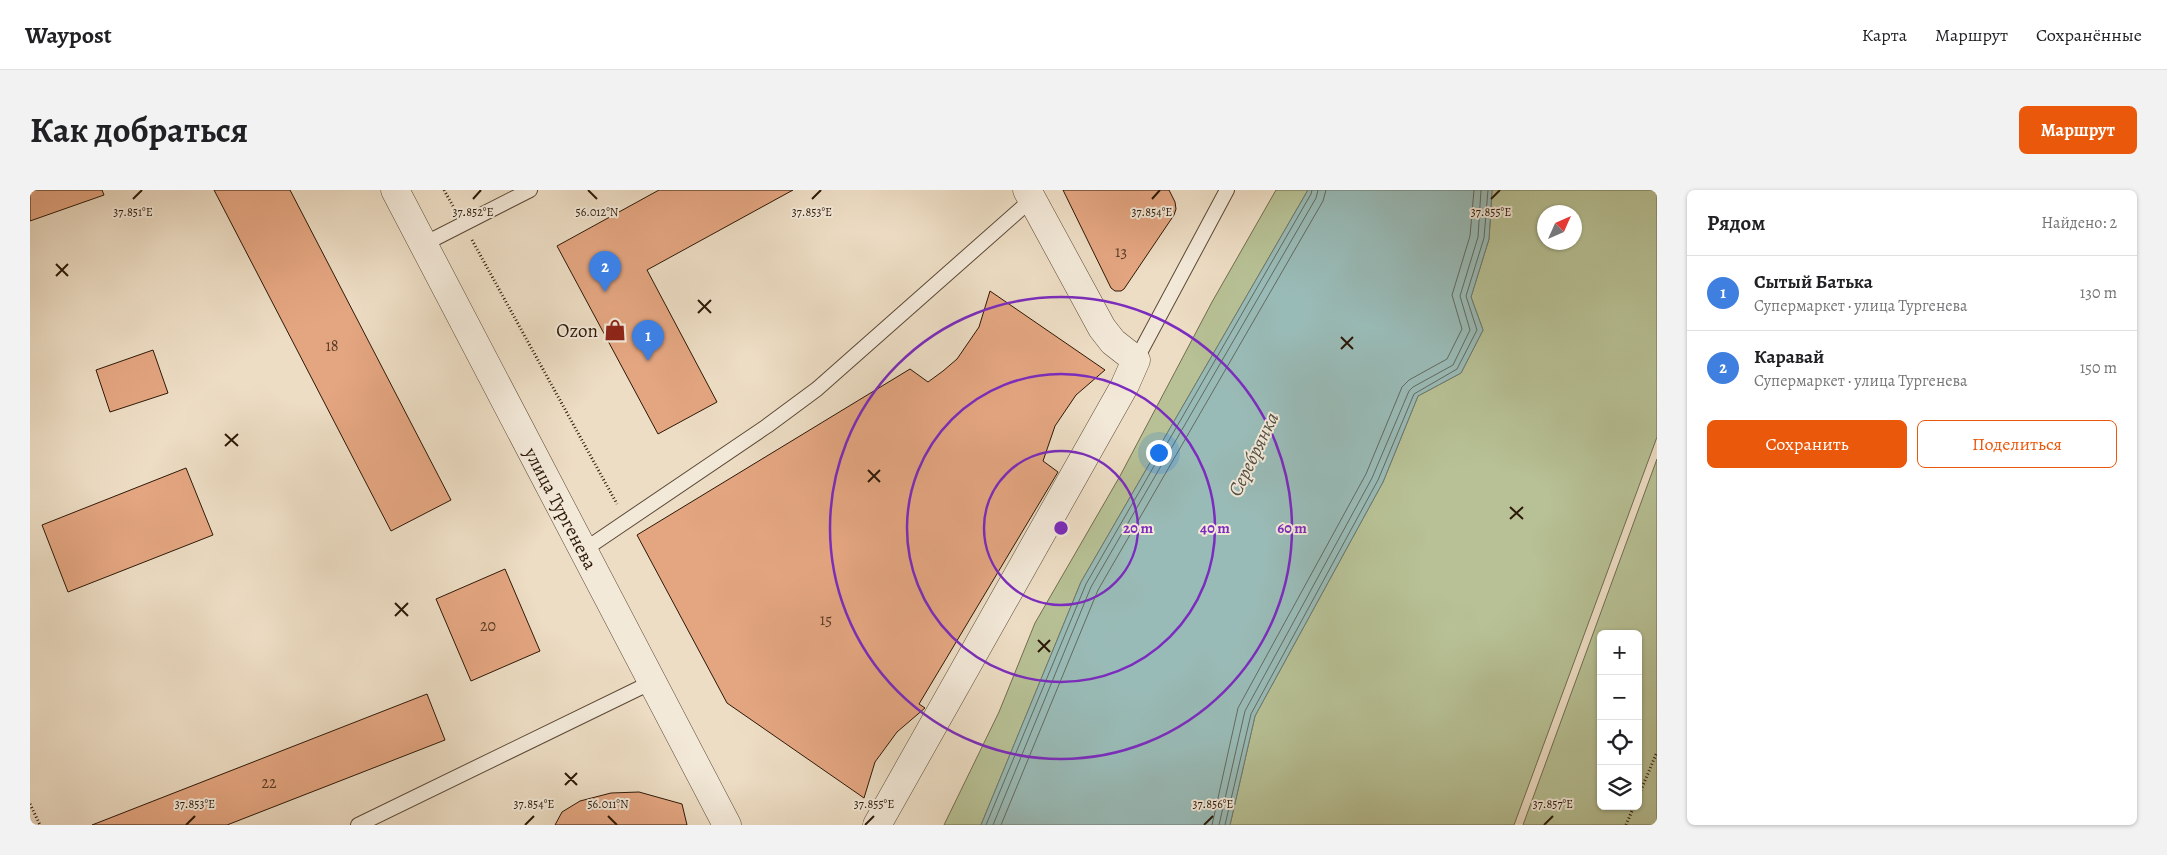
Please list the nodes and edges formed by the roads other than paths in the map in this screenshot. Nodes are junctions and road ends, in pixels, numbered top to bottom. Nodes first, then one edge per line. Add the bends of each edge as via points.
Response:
1 (396, 190) edge
2 (530, 190) edge
3 (1227, 190) edge
4 (1029, 194) edge
5 (424, 244) junction
6 (1136, 360) junction
7 (584, 550) junction
8 (652, 682) junction
9 (358, 825) edge
10 (727, 825) edge
11 (877, 825) edge

1 - 5 street, улица Тургенева
2 - 5 lane
3 - 6 lane
4 - 6 street via 1102,328 1113,342
4 - 7 lane via 816,389
5 - 7 street, улица Тургенева
6 - 11 street via 1125,385
7 - 8 street, улица Тургенева
8 - 9 lane
8 - 10 street, улица Тургенева

